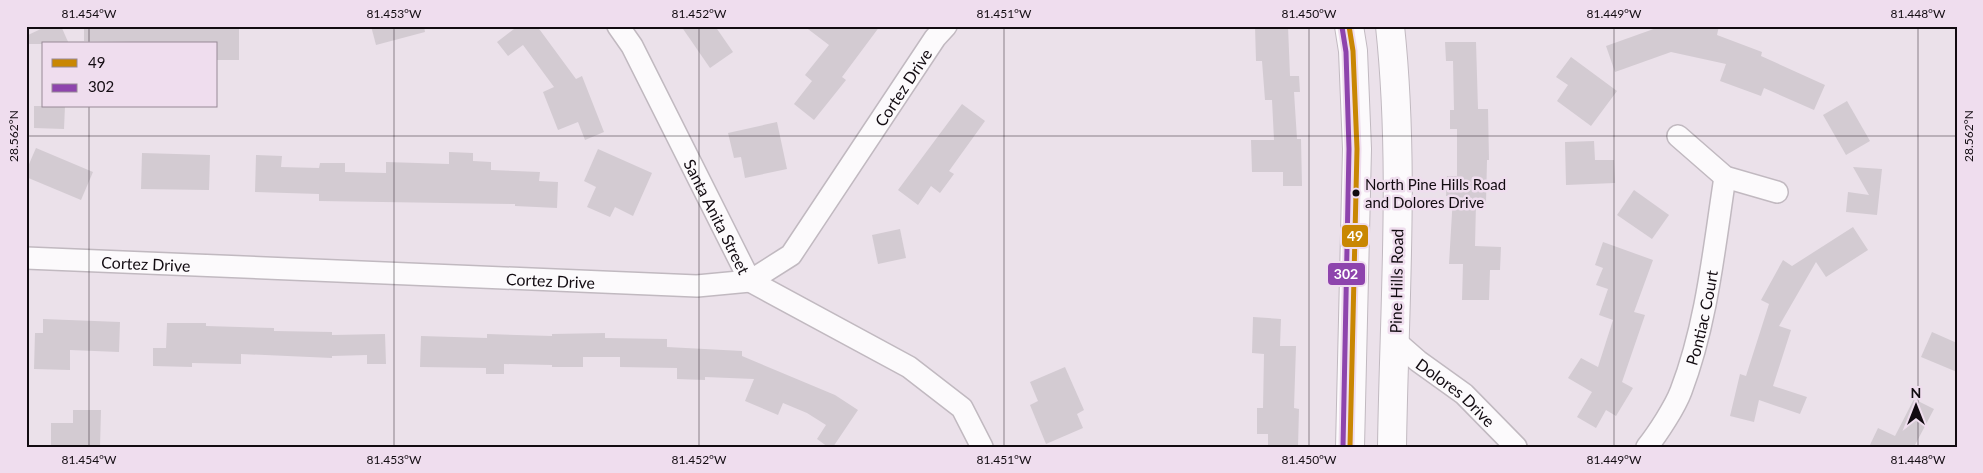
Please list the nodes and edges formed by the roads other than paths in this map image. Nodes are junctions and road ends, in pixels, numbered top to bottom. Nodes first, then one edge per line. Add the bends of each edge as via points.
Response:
1 (618, 26) edge
2 (946, 26) edge
3 (1349, 26) edge
4 (1390, 26) edge
5 (1678, 136) dead end
6 (1725, 177) junction
7 (1777, 192) dead end
8 (26, 258) edge
9 (750, 281) junction
10 (1394, 340) junction
11 (982, 447) edge
12 (1350, 447) edge
13 (1392, 447) edge
14 (1516, 447) edge
15 (1647, 447) edge

1 - 9 street, Santa Anita Street via 632,46
2 - 9 street, Cortez Drive via 791,255
3 - 12 main road via 1357,149
4 - 10 main road, Pine Hills Road via 1397,146
5 - 6 street
6 - 7 street
6 - 15 street, Pontiac Court via 1695,347 1680,392
8 - 9 street, Cortez Drive via 697,286
9 - 11 street, Santa Anita Street via 909,367 962,408
10 - 13 main road, Pine Hills Road
10 - 14 street, Dolores Drive via 1464,394

